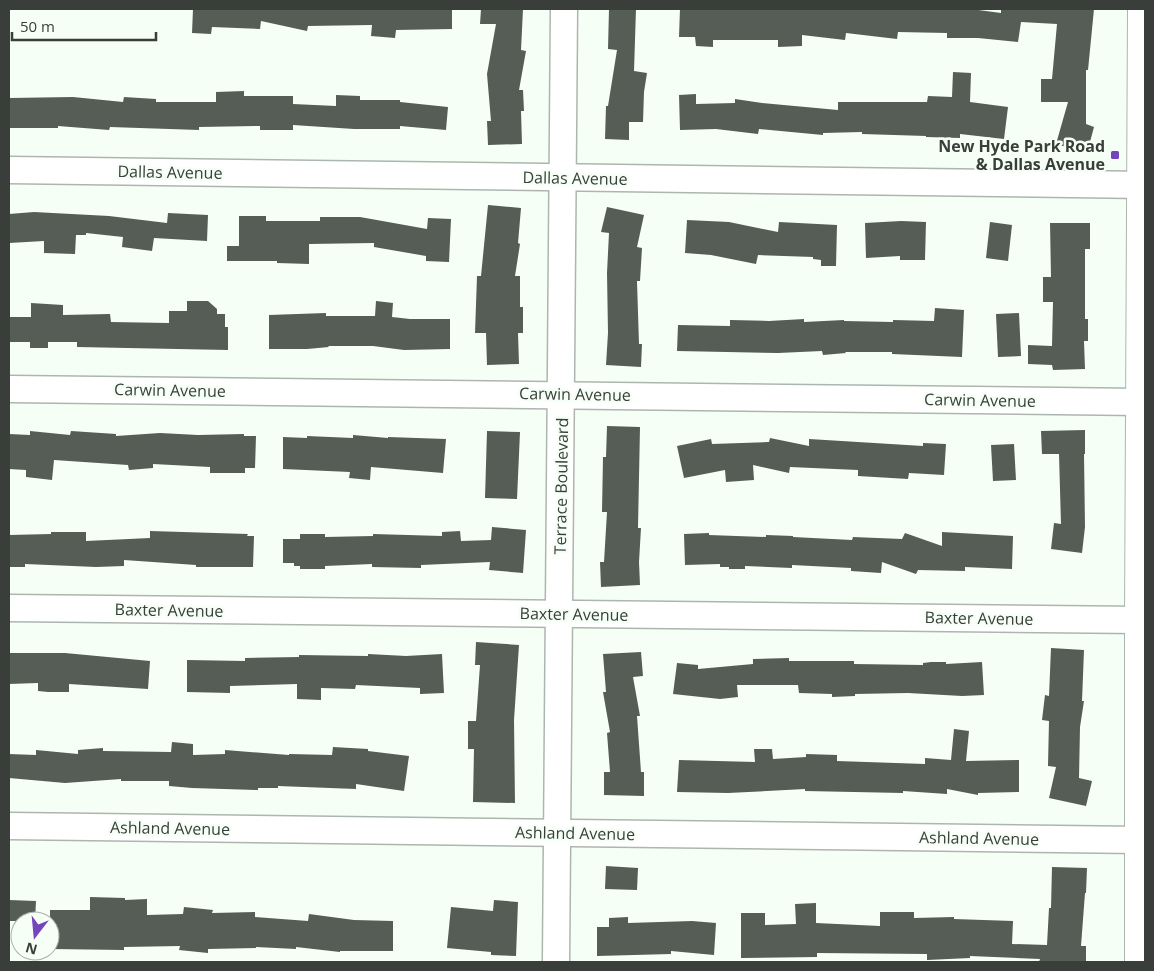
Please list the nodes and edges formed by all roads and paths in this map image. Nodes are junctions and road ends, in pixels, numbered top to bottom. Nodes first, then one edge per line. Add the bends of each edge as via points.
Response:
1 (564, 9) edge
2 (1142, 9) edge
3 (9, 170) edge
4 (563, 177) junction
5 (1144, 185) edge
6 (9, 388) edge
7 (561, 394) junction
8 (1140, 402) junction
9 (9, 608) edge
10 (559, 613) junction
11 (1139, 620) junction
12 (9, 826) edge
13 (558, 832) junction
14 (1140, 840) junction
15 (556, 962) edge
16 (1139, 962) edge

1 - 4 street, Terrace Boulevard
2 - 5 main road
3 - 4 street, Dallas Avenue
4 - 5 street, Dallas Avenue
4 - 7 street, Terrace Boulevard
5 - 8 main road
6 - 7 street, Carwin Avenue
7 - 8 street, Carwin Avenue
7 - 10 street, Terrace Boulevard
8 - 11 main road
9 - 10 street, Baxter Avenue
10 - 11 street, Baxter Avenue
10 - 13 street, Terrace Boulevard
11 - 14 main road
12 - 13 street, Ashland Avenue
13 - 14 street, Ashland Avenue
13 - 15 street, Terrace Boulevard
14 - 16 main road

